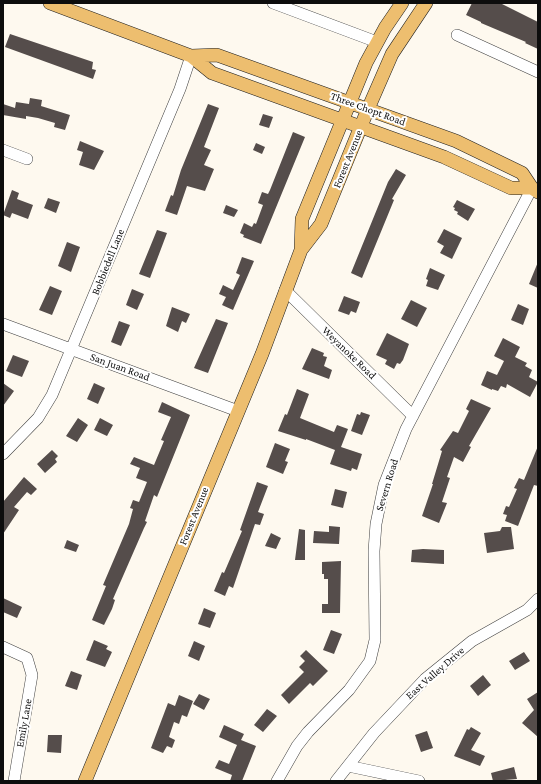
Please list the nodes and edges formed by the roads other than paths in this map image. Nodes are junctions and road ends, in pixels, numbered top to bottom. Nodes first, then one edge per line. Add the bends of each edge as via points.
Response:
1 (50, 3) edge
2 (273, 3) edge
3 (402, 3) edge
4 (426, 3) edge
5 (457, 35) dead end
6 (377, 42) junction
7 (192, 56) junction
8 (538, 72) edge
9 (350, 102) junction
10 (368, 109) junction
11 (343, 121) junction
12 (361, 127) junction
13 (3, 150) edge
14 (27, 159) dead end
15 (535, 190) edge
16 (301, 250) junction
17 (285, 290) junction
18 (3, 324) edge
19 (72, 349) junction
20 (238, 411) junction
21 (413, 416) junction
22 (3, 454) edge
23 (538, 599) edge
24 (3, 647) edge
25 (348, 766) junction
26 (14, 781) edge
27 (85, 781) edge
28 (278, 781) edge
29 (336, 781) edge
30 (419, 781) edge

1 - 7 main road, Three Chopt Road
2 - 6 street
3 - 6 main road, Forest Avenue
4 - 10 main road, Forest Avenue via 392,54
5 - 8 street
6 - 9 main road, Forest Avenue
7 - 9 main road, Three Chopt Road via 217,55
7 - 11 main road, Three Chopt Road via 212,74
7 - 19 street, Bobbiedell Lane
9 - 10 main road, Three Chopt Road
9 - 11 main road, Forest Avenue
10 - 12 main road, Forest Avenue
10 - 15 main road, Three Chopt Road via 488,155 522,173
11 - 12 main road, Three Chopt Road
11 - 16 main road, Forest Avenue via 302,219
12 - 15 main road, Three Chopt Road via 444,157 511,188
12 - 16 main road, Forest Avenue via 321,224
13 - 14 street
15 - 21 street, Severn Road
16 - 17 main road, Forest Avenue
17 - 20 main road, Forest Avenue
17 - 21 street, Weyanoke Road
18 - 19 street, San Juan Road
19 - 20 street, San Juan Road
19 - 22 street, Bobbiedell Lane via 52,395 38,418
20 - 27 main road, Forest Avenue
21 - 28 street, Severn Road via 392,462 380,503 374,550 375,640 370,661 349,690 297,746
23 - 25 street, East Valley Drive via 527,610 472,641 425,679 396,708
24 - 26 street, Emily Lane via 27,658 32,675
25 - 29 street, East Valley Drive
25 - 30 street

